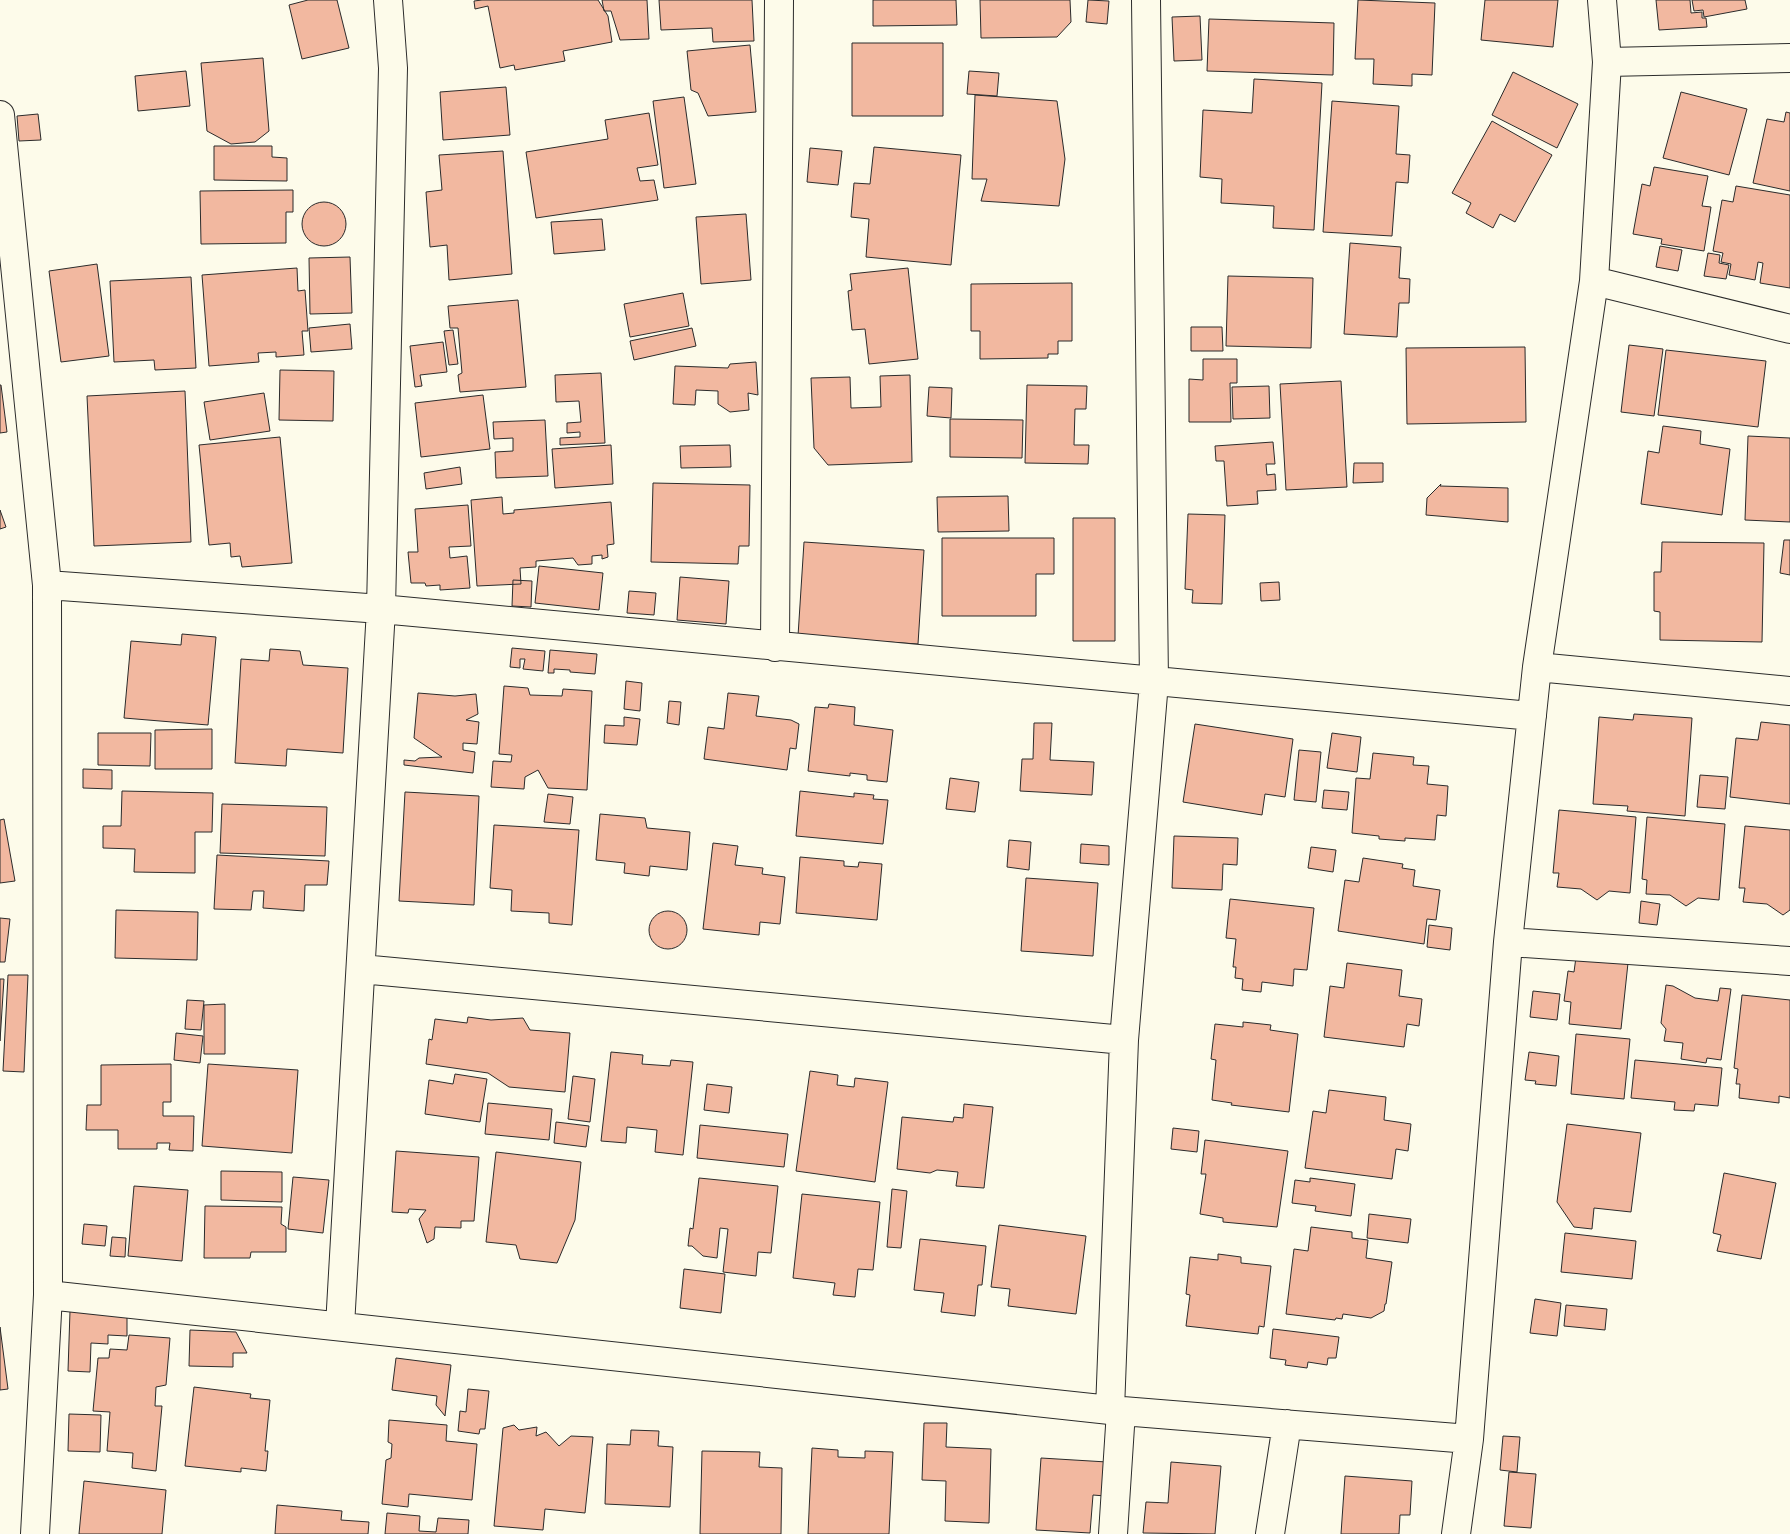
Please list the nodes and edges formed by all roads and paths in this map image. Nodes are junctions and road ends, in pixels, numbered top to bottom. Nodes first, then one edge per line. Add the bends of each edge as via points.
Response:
1 (388, 0) edge
2 (779, 0) edge
3 (1146, 0) edge
4 (1602, 0) edge
5 (1790, 58) edge
6 (1607, 62) junction
7 (0, 115) edge
8 (1594, 281) junction
9 (1790, 329) edge
10 (47, 585) junction
11 (382, 609) junction
12 (775, 647) junction
13 (1537, 667) junction
14 (1154, 682) junction
15 (1790, 691) edge
16 (1532, 716) junction
17 (1508, 942) junction
18 (1790, 960) edge
19 (361, 969) junction
20 (1124, 1040) junction
21 (48, 1295) junction
22 (340, 1326) junction
23 (1116, 1410) junction
24 (1286, 1424) junction
25 (1469, 1439) junction
26 (35, 1534) edge
27 (1112, 1534) edge
28 (1270, 1534) edge
29 (1456, 1534) edge

1 - 11 street via 393,68
2 - 12 street
3 - 14 street
4 - 6 street
5 - 6 street
6 - 8 street
7 - 10 street
8 - 9 street
8 - 13 street
10 - 11 street
10 - 21 street
11 - 12 street
11 - 19 street
12 - 14 street
13 - 15 street
13 - 16 street
14 - 16 street
14 - 20 street
16 - 17 street
17 - 18 street
17 - 25 street
19 - 20 street
19 - 22 street
20 - 23 street
21 - 22 street
21 - 26 street
22 - 23 street
23 - 24 street
23 - 27 street
24 - 25 street
24 - 28 street
25 - 29 street

